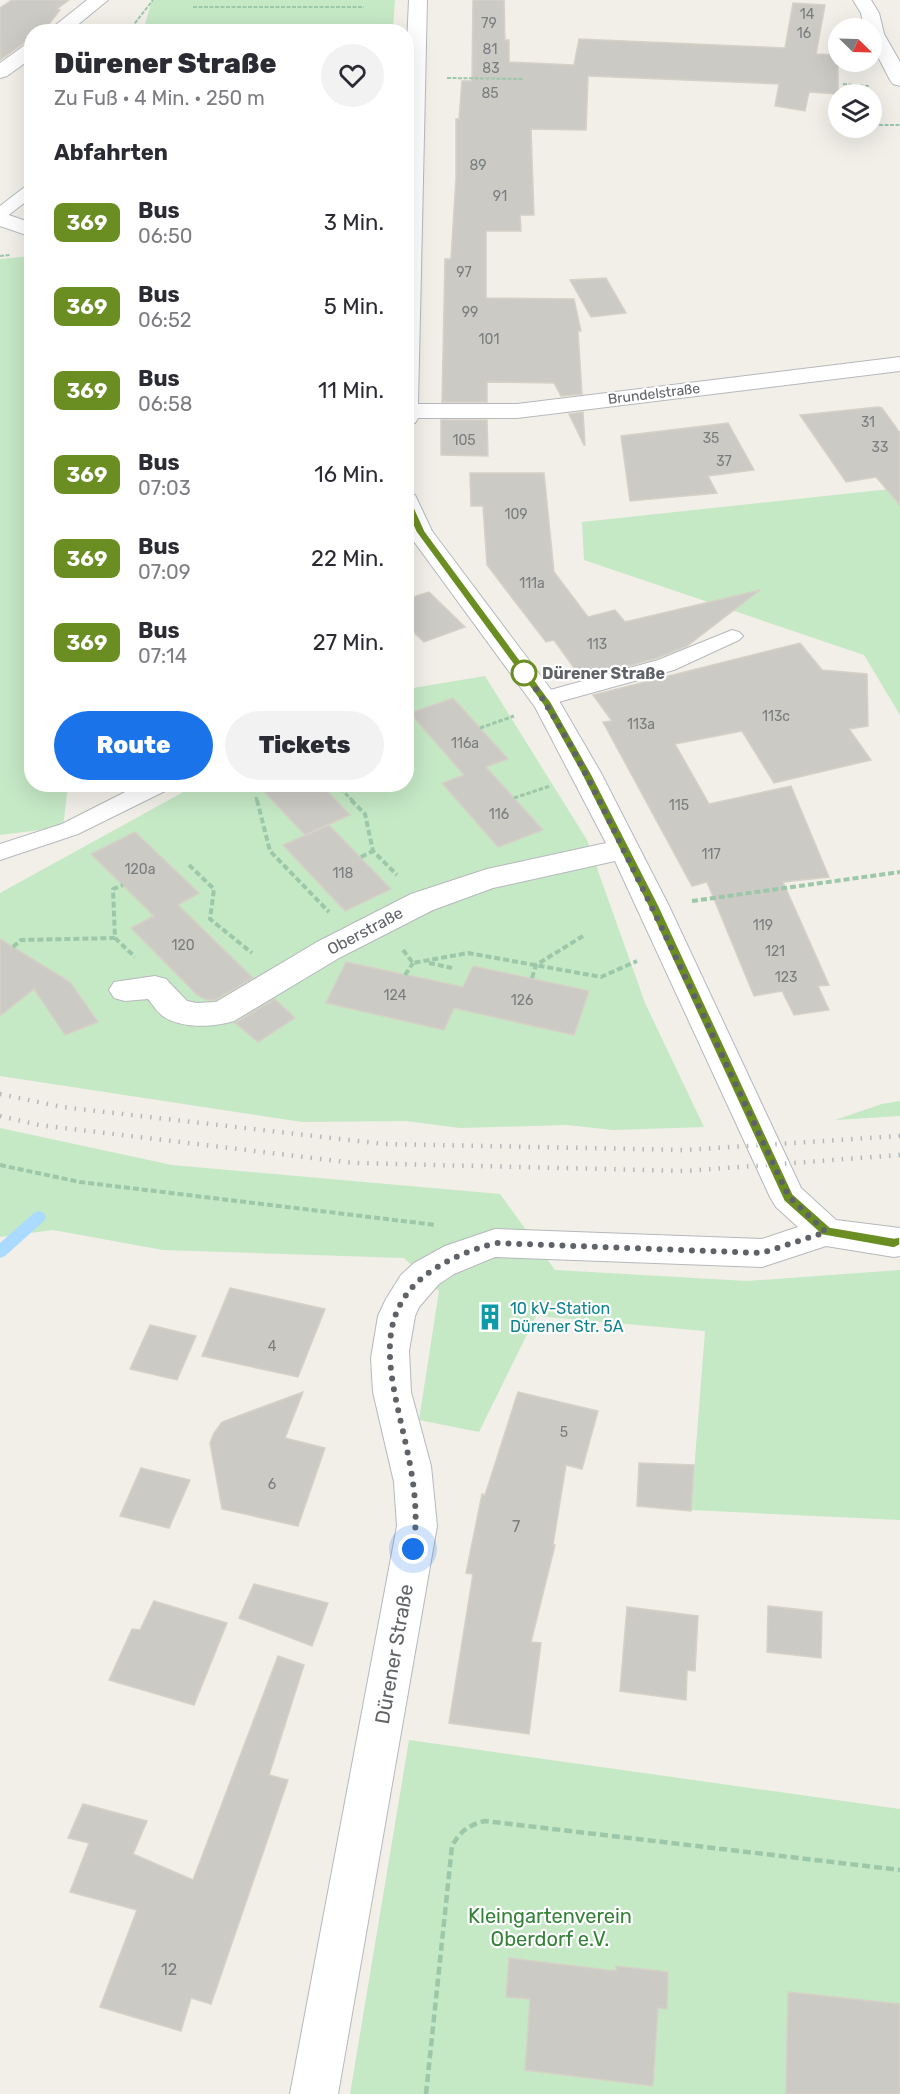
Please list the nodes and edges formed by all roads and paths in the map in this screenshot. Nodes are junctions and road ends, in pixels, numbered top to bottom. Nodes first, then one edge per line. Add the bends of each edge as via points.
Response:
1 (99, 0) edge
2 (153, 0) edge
3 (223, 0) edge
4 (282, 0) edge
5 (338, 0) edge
6 (418, 0) edge
7 (862, 0) edge
8 (192, 7) dead end
9 (222, 7) junction
10 (281, 7) junction
11 (337, 7) junction
12 (364, 8) dead end
13 (67, 24) edge
14 (135, 24) edge
15 (24, 55) edge
16 (0, 72) edge
17 (417, 77) junction
18 (524, 79) dead end
19 (900, 80) edge
20 (414, 96) edge
21 (882, 125) edge
22 (900, 125) edge
23 (24, 196) edge
24 (0, 216) edge
25 (24, 227) edge
26 (900, 364) edge
27 (414, 411) edge
28 (414, 536) edge
29 (732, 636) dead end
30 (544, 699) junction
31 (145, 792) edge
32 (344, 792) edge
33 (256, 797) dead end
34 (623, 849) junction
35 (373, 851) junction
36 (0, 852) edge
37 (361, 857) dead end
38 (189, 865) dead end
39 (900, 872) edge
40 (123, 885) dead end
41 (422, 902) junction
42 (653, 906) junction
43 (365, 930) junction
44 (583, 936) dead end
45 (670, 946) junction
46 (13, 947) dead end
47 (413, 963) junction
48 (425, 963) junction
49 (536, 965) junction
50 (452, 969) dead end
51 (405, 975) dead end
52 (281, 977) junction
53 (532, 978) dead end
54 (125, 990) dead end
55 (0, 1165) edge
56 (826, 1232) junction
57 (900, 1242) edge
58 (495, 1243) junction
59 (900, 1870) edge
60 (314, 2094) edge
61 (426, 2094) edge

1 - 13 street
2 - 14 path
3 - 9 path
4 - 10 path
5 - 11 path
6 - 17 street
7 - 19 street via 870,13 874,34
8 - 9 path
9 - 10 path
10 - 11 path
11 - 12 path
15 - 16 street
17 - 18 path
17 - 20 street
21 - 22 path
23 - 24 lane
24 - 25 street
26 - 27 street, Brundelstraße via 517,411
28 - 30 street
29 - 30 lane via 666,665
30 - 34 street
31 - 36 lane via 70,830
32 - 35 path via 365,814
33 - 43 path via 270,851
34 - 41 street, Oberstraße via 487,879
34 - 42 street
35 - 37 path
35 - 41 path
38 - 52 path via 214,889 210,919
39 - 42 path
40 - 46 path via 114,889 115,938 21,940
41 - 43 street, Oberstraße
42 - 45 street
43 - 47 path
43 - 52 street, Oberstraße
44 - 49 path
45 - 49 path via 601,977
45 - 56 street via 789,1197
47 - 48 path
47 - 51 path
48 - 49 path via 468,953
48 - 50 path
49 - 53 path
52 - 54 street, Oberstraße via 222,1013 209,1015 176,1009 155,987
55 - 58 path via 80,1182 426,1222
56 - 57 street
56 - 58 street, Dürener Straße via 762,1253
58 - 60 street, Dürener Straße via 461,1254 425,1273 411,1287 394,1320 389,1354 392,1389 413,1475 417,1526
59 - 61 path via 485,1821 469,1824 459,1831 452,1846

